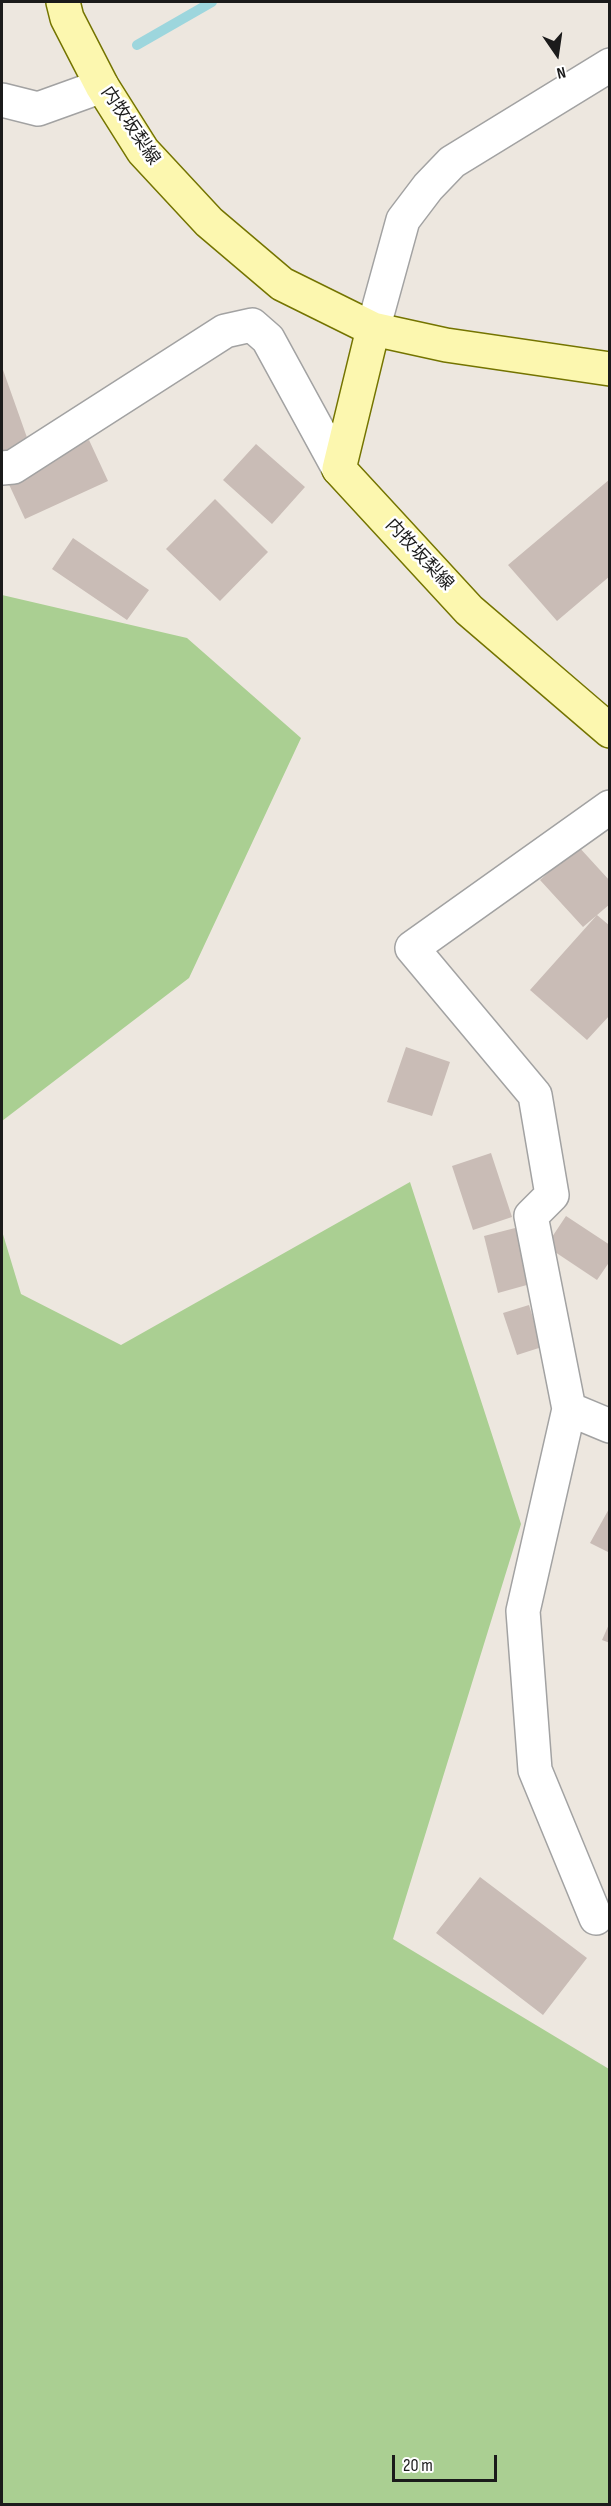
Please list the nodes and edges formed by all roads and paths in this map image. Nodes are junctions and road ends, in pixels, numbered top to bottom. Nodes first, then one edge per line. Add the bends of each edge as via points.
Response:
1 (63, 2) edge
2 (609, 65) edge
3 (102, 86) junction
4 (2, 100) edge
5 (373, 329) junction
6 (609, 369) edge
7 (2, 468) edge
8 (339, 469) junction
9 (609, 731) edge
10 (609, 807) edge
11 (570, 1409) junction
12 (609, 1426) edge
13 (596, 1918) dead end

1 - 3 main road, 内牧坂梨線
2 - 5 street via 452,162 428,187 404,220
3 - 4 street via 38,109
3 - 5 main road, 内牧坂梨線 via 143,151 209,222 282,284
5 - 6 main road, 内牧坂梨線 via 446,345
5 - 8 main road
7 - 8 street via 13,467 225,331 252,325 268,339
8 - 9 main road, 内牧坂梨線 via 469,610
10 - 11 street via 412,948 535,1095 552,1195 531,1216
11 - 12 street
11 - 13 street via 523,1611 535,1770

